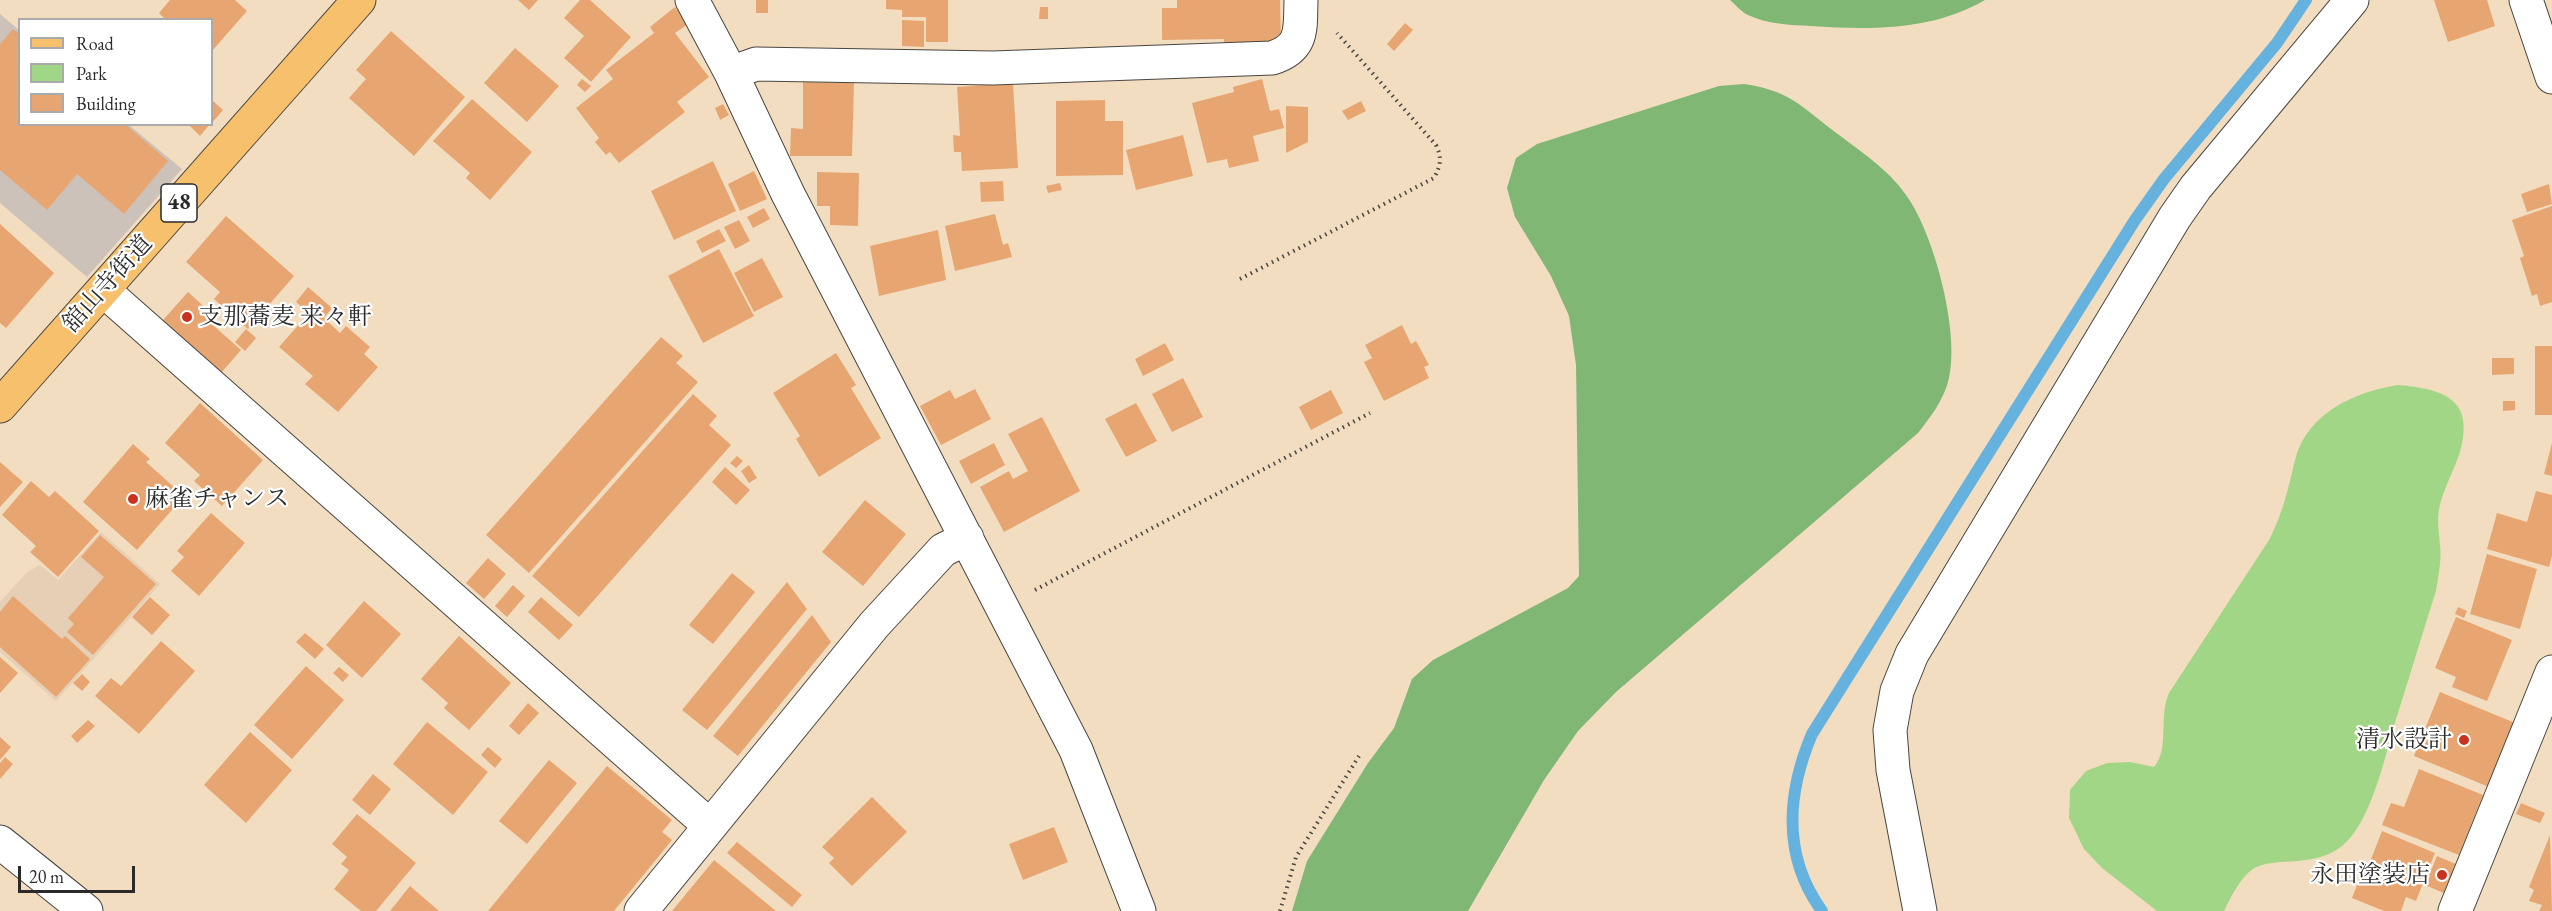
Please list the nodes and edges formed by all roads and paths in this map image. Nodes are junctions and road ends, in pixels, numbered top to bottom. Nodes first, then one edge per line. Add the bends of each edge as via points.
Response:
1 (359, 0) edge
2 (692, 0) edge
3 (2352, 0) edge
4 (2526, 0) edge
5 (1300, 10) edge
6 (731, 73) junction
7 (2552, 77) edge
8 (1240, 279) dead end
9 (103, 290) junction
10 (0, 406) edge
11 (1370, 413) dead end
12 (967, 538) junction
13 (1002, 607) junction
14 (2552, 672) edge
15 (1359, 756) dead end
16 (710, 826) junction
17 (0, 842) edge
18 (86, 911) edge
19 (640, 911) edge
20 (1139, 911) edge
21 (1280, 911) edge
22 (1920, 911) edge
23 (2455, 911) edge

1 - 9 main road, 舘山寺街道 / 48
2 - 6 street
3 - 22 street via 2175,217 1912,654 1897,691 1890,730 1893,770
4 - 7 street
5 - 6 street via 1297,42 1286,54 1272,58 993,68 756,64
5 - 8 path via 1340,36 1436,145 1441,156 1440,168 1434,178
6 - 12 street via 788,194
9 - 10 main road, 舘山寺街道 / 48
9 - 16 street
11 - 13 path
12 - 13 street
12 - 16 street via 943,550 874,625
13 - 20 street via 1076,750
14 - 23 street
15 - 21 path via 1296,857
16 - 19 street
17 - 18 street

